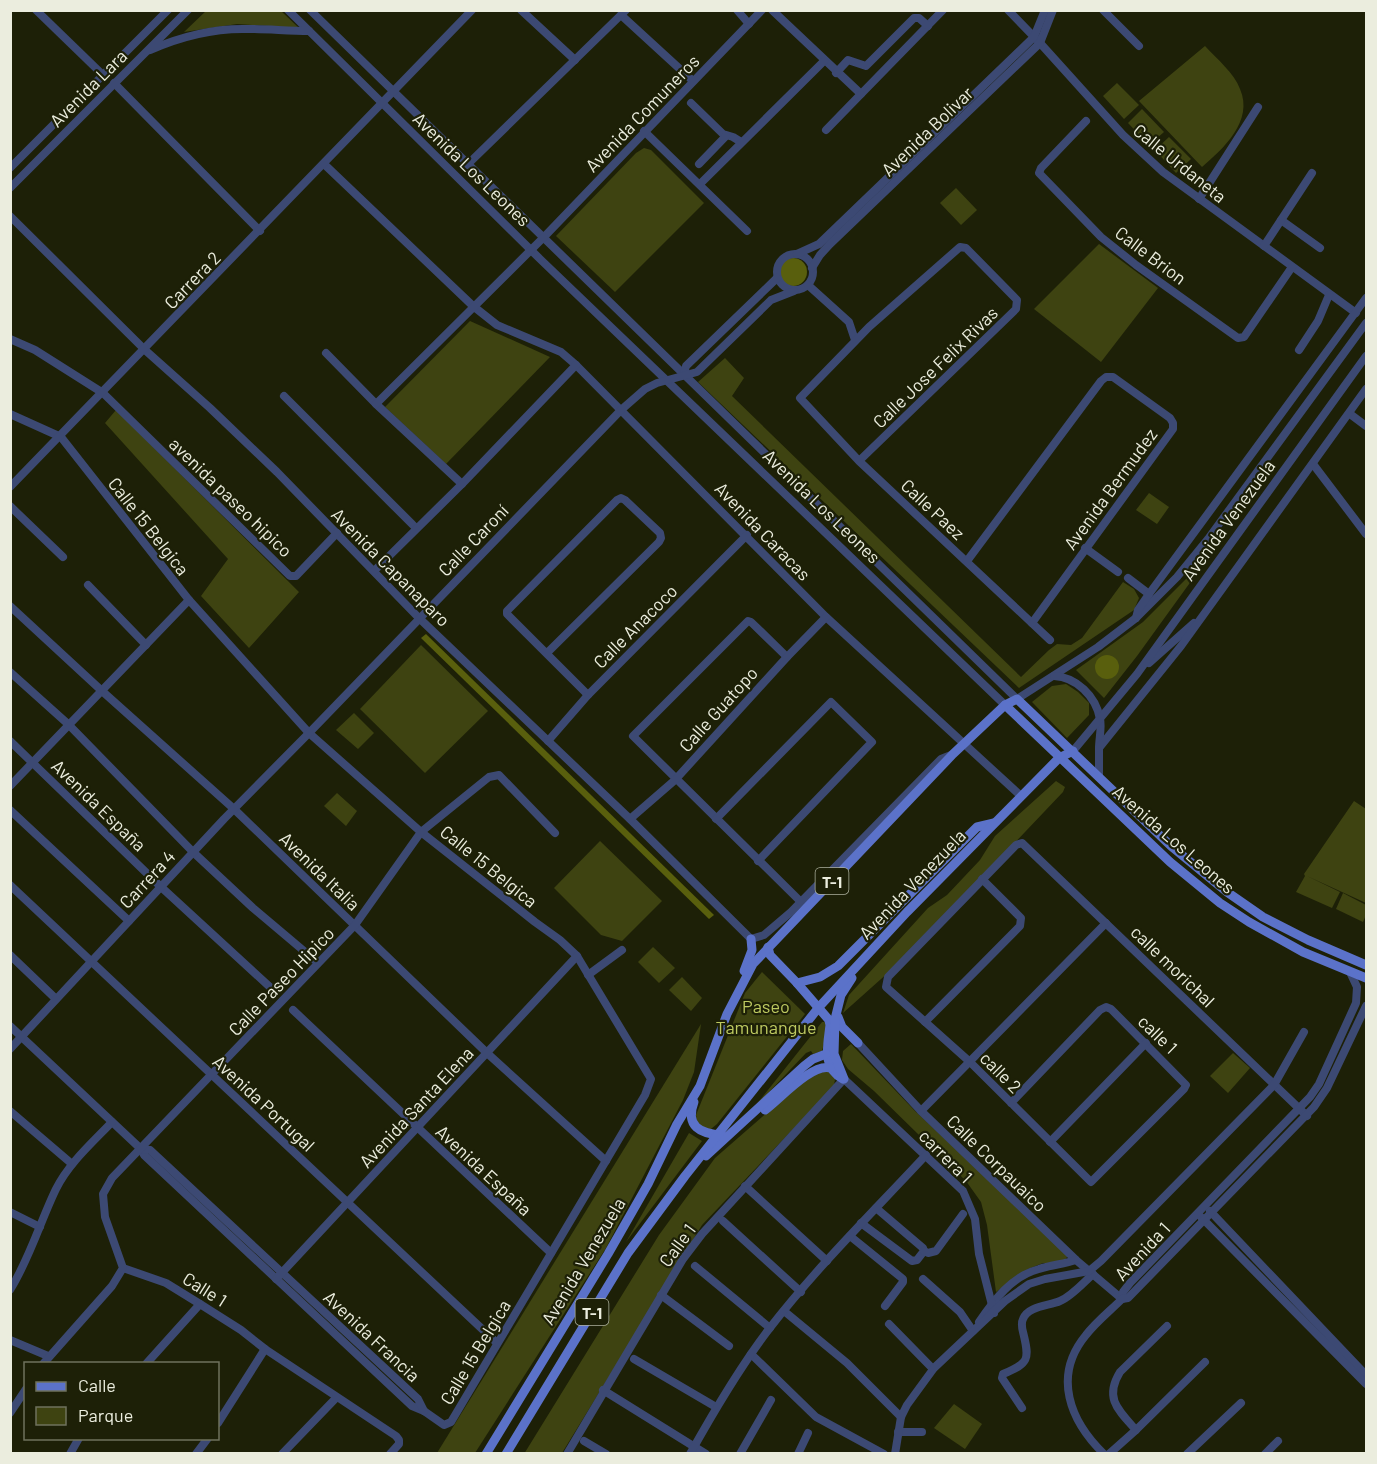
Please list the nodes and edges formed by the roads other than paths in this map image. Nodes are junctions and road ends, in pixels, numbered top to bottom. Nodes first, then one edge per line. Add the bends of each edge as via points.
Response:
1 (36, 10) edge
2 (168, 10) edge
3 (188, 10) edge
4 (288, 10) edge
5 (310, 10) edge
6 (323, 10) edge
7 (472, 10) edge
8 (520, 10) edge
9 (736, 10) edge
10 (762, 10) edge
11 (772, 10) edge
12 (944, 10) edge
13 (1008, 10) edge
14 (1045, 10) edge
15 (1053, 10) edge
16 (1103, 10) edge
17 (624, 13) edge
18 (321, 21) junction
19 (749, 24) junction
20 (928, 26) junction
21 (309, 31) junction
22 (1037, 40) junction
23 (1139, 46) dead end
24 (146, 52) junction
25 (574, 60) junction
26 (824, 62) junction
27 (836, 73) junction
28 (103, 75) junction
29 (693, 81) junction
30 (114, 83) junction
31 (392, 92) junction
32 (861, 94) junction
33 (381, 103) junction
34 (691, 103) dead end
35 (1258, 107) dead end
36 (1086, 121) dead end
37 (826, 130) dead end
38 (644, 131) junction
39 (726, 136) junction
40 (741, 142) junction
41 (324, 164) junction
42 (699, 164) dead end
43 (467, 165) junction
44 (10, 168) edge
45 (1312, 173) dead end
46 (700, 184) junction
47 (10, 188) edge
48 (1199, 199) junction
49 (10, 216) edge
50 (1281, 220) junction
51 (260, 231) junction
52 (747, 231) dead end
53 (544, 237) junction
54 (1264, 246) junction
55 (1320, 248) dead end
56 (530, 249) junction
57 (797, 254) junction
58 (1292, 267) junction
59 (813, 268) junction
60 (777, 278) junction
61 (808, 285) junction
62 (794, 291) junction
63 (1329, 295) junction
64 (1366, 298) edge
65 (473, 306) junction
66 (1356, 313) junction
67 (849, 322) junction
68 (1366, 323) edge
69 (869, 327) junction
70 (10, 339) edge
71 (855, 340) junction
72 (145, 350) junction
73 (1299, 350) dead end
74 (326, 353) dead end
75 (1366, 356) edge
76 (576, 365) junction
77 (684, 375) junction
78 (668, 381) junction
79 (1366, 390) edge
80 (104, 393) junction
81 (284, 396) dead end
82 (800, 398) joint
83 (376, 404) junction
84 (621, 410) junction
85 (10, 414) edge
86 (1350, 414) junction
87 (1366, 426) edge
88 (61, 437) junction
89 (859, 461) junction
90 (1313, 464) junction
91 (462, 484) junction
92 (10, 487) edge
93 (10, 506) edge
94 (416, 528) junction
95 (337, 533) junction
96 (1366, 534) edge
97 (747, 535) junction
98 (1085, 548) junction
99 (63, 557) dead end
100 (967, 561) junction
101 (374, 571) junction
102 (1118, 572) dead end
103 (1128, 578) dead end
104 (88, 585) dead end
105 (1149, 594) junction
106 (189, 600) junction
107 (10, 606) edge
108 (1204, 614) junction
109 (826, 617) junction
110 (419, 618) junction
111 (1136, 618) junction
112 (1032, 623) junction
113 (1050, 640) dead end
114 (146, 645) junction
115 (548, 653) junction
116 (787, 657) junction
117 (10, 672) edge
118 (1137, 674) junction
119 (1052, 676) junction
120 (102, 691) junction
121 (588, 695) junction
122 (1017, 699) junction
123 (1005, 705) junction
124 (1100, 719) junction
125 (68, 724) junction
126 (309, 733) junction
127 (10, 741) edge
128 (548, 741) junction
129 (965, 743) junction
130 (1099, 748) junction
131 (1073, 751) junction
132 (953, 754) junction
133 (1059, 758) junction
134 (33, 761) junction
135 (1099, 777) junction
136 (675, 780) junction
137 (10, 786) edge
138 (1021, 796) junction
139 (234, 809) junction
140 (10, 810) edge
141 (630, 819) junction
142 (716, 819) junction
143 (994, 823) junction
144 (422, 832) junction
145 (555, 833) dead end
146 (193, 852) junction
147 (758, 861) junction
148 (982, 879) junction
149 (10, 885) edge
150 (160, 886) junction
151 (800, 901) junction
152 (907, 912) junction
153 (129, 921) junction
154 (1107, 923) junction
155 (355, 925) junction
156 (751, 939) junction
157 (768, 947) junction
158 (622, 950) dead end
159 (10, 955) edge
160 (577, 956) junction
161 (92, 960) junction
162 (318, 962) junction
163 (1366, 965) edge
164 (1350, 972) junction
165 (588, 975) junction
166 (1366, 978) edge
167 (797, 983) junction
168 (271, 988) dead end
169 (738, 990) junction
170 (56, 999) junction
171 (1366, 1005) edge
172 (819, 1007) junction
173 (293, 1010) dead end
174 (837, 1010) junction
175 (925, 1022) junction
176 (10, 1026) edge
177 (1304, 1032) dead end
178 (22, 1036) junction
179 (858, 1043) joint
180 (1146, 1043) junction
181 (10, 1049) edge
182 (487, 1053) junction
183 (826, 1054) junction
184 (970, 1062) junction
185 (830, 1068) junction
186 (211, 1076) junction
187 (844, 1079) junction
188 (1274, 1085) junction
189 (700, 1086) junction
190 (1011, 1103) junction
191 (1300, 1109) junction
192 (10, 1111) edge
193 (921, 1111) junction
194 (1307, 1116) junction
195 (112, 1122) junction
196 (740, 1126) junction
197 (417, 1128) junction
198 (718, 1135) junction
199 (731, 1135) junction
200 (1050, 1142) junction
201 (141, 1149) junction
202 (926, 1155) junction
203 (606, 1161) junction
204 (72, 1164) junction
205 (685, 1176) junction
206 (1091, 1182) joint
207 (745, 1186) junction
208 (348, 1203) junction
209 (1206, 1206) junction
210 (876, 1208) junction
211 (10, 1212) edge
212 (1212, 1213) junction
213 (963, 1214) dead end
214 (1198, 1214) junction
215 (1205, 1220) junction
216 (723, 1221) dead end
217 (861, 1223) junction
218 (40, 1227) junction
219 (850, 1236) junction
220 (924, 1251) junction
221 (551, 1253) junction
222 (1076, 1260) junction
223 (827, 1261) junction
224 (695, 1266) dead end
225 (123, 1268) junction
226 (1091, 1273) junction
227 (279, 1276) junction
228 (923, 1279) dead end
229 (10, 1290) edge
230 (801, 1292) junction
231 (661, 1295) junction
232 (1122, 1299) junction
233 (200, 1304) junction
234 (992, 1304) junction
235 (885, 1306) dead end
236 (784, 1311) junction
237 (993, 1313) junction
238 (889, 1324) dead end
239 (1167, 1326) dead end
240 (770, 1328) junction
241 (973, 1331) junction
242 (10, 1340) edge
243 (497, 1343) junction
244 (729, 1346) dead end
245 (266, 1349) junction
246 (751, 1354) junction
247 (634, 1359) dead end
248 (46, 1360) edge
249 (148, 1362) edge
250 (1205, 1362) dead end
251 (933, 1369) junction
252 (1366, 1375) edge
253 (1366, 1384) edge
254 (603, 1390) junction
255 (24, 1392) edge
256 (336, 1398) junction
257 (771, 1400) dead end
258 (1241, 1403) dead end
259 (716, 1407) junction
260 (1022, 1408) dead end
261 (10, 1413) edge
262 (901, 1417) junction
263 (219, 1422) edge
264 (451, 1422) joint
265 (1136, 1430) junction
266 (898, 1432) junction
267 (922, 1432) dead end
268 (808, 1433) dead end
269 (78, 1440) edge
270 (206, 1440) edge
271 (584, 1441) dead end
272 (1278, 1441) dead end
273 (692, 1450) edge
274 (70, 1454) edge
275 (196, 1454) edge
276 (282, 1454) edge
277 (390, 1454) edge
278 (486, 1454) edge
279 (506, 1454) edge
280 (567, 1454) edge
281 (606, 1454) edge
282 (706, 1454) edge
283 (740, 1454) edge
284 (798, 1454) edge
285 (884, 1454) edge
286 (895, 1454) edge
287 (1107, 1454) edge
288 (1187, 1454) edge
289 (1265, 1454) edge

1 - 28 street
2 - 28 street, Avenida Lara
3 - 24 street, Avenida Lara
4 - 21 street, Avenida Los Leones
5 - 18 street, Avenida Los Leones
6 - 18 street
7 - 31 street, Carrera 2
8 - 25 street
9 - 19 street
10 - 19 street, Avenida Comuneros
11 - 26 street
12 - 20 street
13 - 22 street, Calle Urdaneta
14 - 22 street, Avenida Bolivar
15 - 22 street, Avenida Bolivar
16 - 23 street
17 - 25 street
17 - 29 street
18 - 31 street, Avenida Los Leones
19 - 29 street, Avenida Comuneros
20 - 27 street via 914,18 866,66 848,60
20 - 32 street
21 - 24 street via 207,31
21 - 33 street, Avenida Los Leones
22 - 48 street, Calle Urdaneta via 1123,135
22 - 57 street, Avenida Bolivar via 819,244
22 - 59 street, Avenida Bolivar via 830,244
24 - 30 street, Avenida Lara
25 - 43 street
26 - 27 street
26 - 40 street
27 - 32 street
28 - 44 street, Avenida Lara
29 - 38 street, Avenida Comuneros
30 - 47 street, Avenida Lara
30 - 51 street
31 - 33 street, Carrera 2
31 - 43 street, Avenida Los Leones
32 - 37 street
33 - 41 street, Carrera 2
33 - 56 street, Avenida Los Leones
34 - 39 street
35 - 48 street
36 - 58 street, Calle Brion via 1039,173 1101,237 1238,338 1244,337
38 - 46 street
38 - 53 street, Avenida Comuneros
39 - 40 street
39 - 42 street
40 - 46 street
41 - 51 street, Carrera 2
41 - 65 street, Avenida Caracas
43 - 53 street, Avenida Los Leones
45 - 50 street
46 - 52 street
48 - 54 street, Calle Urdaneta
49 - 72 street, Avenida Capanaparo
50 - 54 street
50 - 55 street
51 - 72 street, Carrera 2
53 - 56 street, Avenida Comuneros
53 - 77 street, Avenida Los Leones
54 - 58 street, Calle Urdaneta
56 - 65 street, Avenida Comuneros
56 - 78 street, Avenida Los Leones
57 - 59 street via 809,260
57 - 60 street, Avenida Bolivar via 783,259 777,268
58 - 63 street, Calle Urdaneta
59 - 61 street, Avenida Bolivar
60 - 62 street
60 - 77 street, Avenida Bolivar via 686,366
61 - 62 street
61 - 67 street
62 - 77 street via 771,300 697,372
63 - 66 street, Calle Urdaneta
63 - 73 street
64 - 66 street, Avenida Venezuela
65 - 76 street, Avenida Caracas via 496,325 561,352
65 - 83 street, Avenida Comuneros
66 - 105 street, Avenida Venezuela
67 - 69 street
67 - 71 street
68 - 111 street, Avenida Venezuela via 1208,539
69 - 71 street, Calle Jose Felix Rivas
69 - 89 street, Calle Jose Felix Rivas via 963,246 1017,300 1016,309
70 - 80 street
71 - 82 street, Calle Jose Felix Rivas
72 - 80 street, Carrera 2
72 - 95 street, Avenida Capanaparo
74 - 83 street
75 - 118 street, Avenida Venezuela
76 - 84 street, Avenida Caracas
76 - 91 street
77 - 78 street, Calle Caroní
77 - 122 street, Avenida Los Leones
78 - 84 street, Calle Caroní via 645,389
78 - 123 street, Avenida Los Leones
79 - 86 street, Avenida Venezuela
80 - 88 street, Carrera 2
80 - 95 street, avenida paseo hipico via 290,576 296,576
81 - 94 street
82 - 89 street, Calle Paez
83 - 91 street
84 - 97 street, Avenida Caracas
84 - 110 street, Calle Caroní
85 - 88 street, Calle 15 Belgica
86 - 87 street
86 - 90 street, Avenida Venezuela
88 - 92 street, Carrera 2
88 - 106 street, Calle 15 Belgica
89 - 100 street, Calle Paez
90 - 96 street
90 - 108 street, Avenida Venezuela
91 - 94 street
93 - 99 street
94 - 101 street
95 - 101 street, Avenida Capanaparo
97 - 109 street, Avenida Caracas
97 - 121 street, Calle Anacoco
98 - 100 street, Avenida Bermudez via 1173,429 1170,418 1113,377 1101,381
98 - 102 street
98 - 112 street, Avenida Bermudez
100 - 112 street, Calle Paez
101 - 110 street, Avenida Capanaparo
103 - 105 street
104 - 114 street
105 - 111 street, Avenida Venezuela
106 - 114 street
106 - 126 street, Calle 15 Belgica
107 - 120 street, Avenida Italia
108 - 118 street
108 - 130 street, Avenida Venezuela
109 - 116 street, Calle Guatopo
109 - 129 street, Avenida Caracas
110 - 126 street, Calle Caroní
110 - 128 street, Avenida Capanaparo
111 - 119 street, Avenida Venezuela
112 - 113 street, Calle Paez
114 - 120 street
115 - 115 street via 507,615 509,608 617,500 626,500 660,533 659,542
115 - 121 street
116 - 136 street, Calle Guatopo
116 - 136 street via 748,621 633,736
117 - 125 street
118 - 124 street, Avenida Venezuela
119 - 122 street, Avenida Venezuela
119 - 124 street via 1065,676 1080,685 1092,699
120 - 125 street
120 - 139 street, Avenida Italia
121 - 128 street, Calle Anacoco
122 - 123 main road, Avenida Venezuela / T-1
122 - 131 main road, Avenida Los Leones
123 - 129 main road, Avenida Venezuela / T-1
123 - 133 main road, Avenida Los Leones
124 - 130 street
124 - 131 street, Avenida Venezuela
125 - 134 street
125 - 146 street
126 - 139 street, Carrera 4
126 - 144 street, Calle 15 Belgica
127 - 134 street, Avenida España
128 - 141 street, Avenida Capanaparo
129 - 132 main road, Avenida Venezuela / T-1
129 - 138 street, Avenida Caracas
130 - 135 street
131 - 133 main road, Avenida Venezuela / T-1
131 - 135 main road, Avenida Los Leones
132 - 151 street via 941,759
132 - 157 main road, Avenida Venezuela / T-1
133 - 138 main road, Avenida Venezuela / T-1
133 - 164 main road, Avenida Los Leones via 1220,903 1303,952
134 - 137 street
134 - 150 street, Avenida España
135 - 163 main road, Avenida Los Leones via 1171,846 1236,898 1263,917
136 - 141 street, Calle Guatopo
136 - 142 street
138 - 143 main road, Avenida Venezuela / T-1
139 - 146 street, Carrera 4
139 - 155 street, Avenida Italia
140 - 153 street
141 - 156 street, Avenida Capanaparo
142 - 147 street
142 - 147 street via 831,702 872,742
143 - 152 main road, Avenida Venezuela / T-1
143 - 167 main road via 977,827 838,966 820,977
144 - 145 street, Calle Paseo Hipico via 494,775 500,775
144 - 155 street, Calle Paseo Hipico
144 - 160 street, Calle 15 Belgica
146 - 150 street, Carrera 4
146 - 162 street
147 - 151 street
148 - 154 street, calle morichal via 1016,844 1022,843
148 - 175 street via 1020,918 1020,926
148 - 175 street, calle 2 via 888,977 886,987
149 - 161 street, Avenida Portugal
150 - 153 street, Carrera 4
150 - 168 street, Avenida España
151 - 156 street via 764,935
152 - 172 main road, Avenida Venezuela / T-1
152 - 174 main road via 847,984
153 - 161 street, Carrera 4
154 - 184 street
154 - 188 street, calle morichal
155 - 162 street, Calle Paseo Hipico
155 - 182 street, Avenida Italia
156 - 169 main road via 752,950
157 - 167 main road via 770,955
157 - 169 main road, Avenida Venezuela / T-1
158 - 165 street
159 - 170 street
160 - 165 street, Calle 15 Belgica
160 - 182 street, Avenida Santa Elena
161 - 170 street, Carrera 4
161 - 186 street, Avenida Portugal
162 - 186 street, Calle Paseo Hipico
164 - 166 main road, Avenida Los Leones
164 - 191 street, Avenida 1 via 1357,987 1356,1003 1319,1084
165 - 203 street, Calle 15 Belgica via 651,1079
167 - 172 main road
169 - 189 main road, Avenida Venezuela / T-1
170 - 178 street, Carrera 4
171 - 194 street, Avenida 1 via 1327,1088
172 - 183 main road via 830,1025
172 - 198 main road, Avenida Venezuela / T-1
173 - 197 street, Avenida España
174 - 179 main road via 842,1027
174 - 187 main road via 834,1054
175 - 184 street, calle 2
176 - 178 street, Avenida Francia
177 - 188 street
178 - 181 street, Carrera 4
178 - 195 street, Avenida Francia
179 - 193 street, Calle Corpauaico
180 - 190 street, calle 1 via 1106,1007
180 - 200 street
180 - 206 street, calle 1 via 1186,1085
182 - 197 street, Avenida Santa Elena
182 - 203 street, Avenida Italia
183 - 185 main road
183 - 196 main road via 804,1066
184 - 190 street, calle 2
184 - 193 street
185 - 187 main road
185 - 196 main road via 821,1067 809,1073
186 - 201 street, Calle Paseo Hipico
186 - 208 street, Avenida Portugal
187 - 202 street, carrera 1
187 - 207 street, Calle 1
188 - 191 street, calle morichal
188 - 226 street
189 - 198 main road via 692,1109 693,1123 706,1134
189 - 278 main road, Avenida Venezuela / T-1 via 608,1254
190 - 200 street, calle 2
191 - 194 street, calle morichal
191 - 209 street, Avenida 1
192 - 204 street
193 - 222 street, Calle Corpauaico
194 - 212 street, Avenida 1
195 - 201 street, Avenida Francia
195 - 204 street
196 - 199 main road
197 - 208 street, Avenida Santa Elena
197 - 221 street, Avenida España
198 - 199 main road
198 - 205 main road, Avenida Venezuela / T-1
199 - 205 main road
200 - 206 street, calle 2
201 - 225 street, Calle Paseo Hipico via 112,1178 103,1194 105,1217
201 - 227 street, Avenida Francia via 150,1150
202 - 210 street
202 - 234 street, carrera 1 via 963,1191 975,1219
203 - 221 street, Calle 15 Belgica
204 - 218 street
205 - 279 main road, Avenida Venezuela / T-1 via 628,1253
207 - 223 street
207 - 231 street, Calle 1 via 702,1234
208 - 227 street, Avenida Santa Elena
208 - 243 street, Avenida Portugal
209 - 212 street
209 - 214 street, Avenida 1
210 - 217 street
210 - 220 street
211 - 218 street
212 - 215 street, Avenida 1
212 - 252 street
213 - 220 street via 936,1251
214 - 215 street
214 - 232 street, Avenida 1 via 1130,1283
215 - 232 street, Avenida 1 via 1128,1298
215 - 253 street
216 - 230 street
217 - 219 street
217 - 220 street via 912,1262
218 - 229 street
219 - 223 street
219 - 235 street via 903,1279
221 - 243 street, Calle 15 Belgica
222 - 226 street, Calle Corpauaico
222 - 234 street via 1030,1272
223 - 230 street
224 - 240 street, Calle 1
225 - 233 street, Calle 1 via 166,1283
225 - 248 street via 112,1286
226 - 232 street, Calle Corpauaico
226 - 237 street via 1029,1284
226 - 260 street via 1066,1298 1036,1308 1022,1319 1028,1356 1020,1367 1002,1378
227 - 264 street, Avenida Francia via 418,1399 424,1411 441,1424
228 - 241 street via 960,1312
230 - 236 street
231 - 244 street
231 - 254 street, Calle 1
232 - 287 street via 1085,1335 1072,1357 1067,1388 1074,1416 1091,1441
233 - 245 street, Calle 1
233 - 249 street
234 - 237 street, carrera 1
234 - 241 street
236 - 240 street
236 - 262 street via 847,1363
237 - 241 street
238 - 251 street
239 - 265 street via 1115,1380 1114,1403
240 - 246 street
241 - 251 street
242 - 248 street
243 - 264 street, Calle 15 Belgica
245 - 256 street, Calle 1
245 - 263 street
246 - 259 street
246 - 285 street via 816,1417
247 - 259 street
250 - 265 street
251 - 262 street
254 - 273 street
254 - 280 street, Calle 1
255 - 261 street
256 - 276 street
256 - 277 street, Calle 1 via 396,1436 399,1444
257 - 283 street
258 - 288 street
259 - 273 street
262 - 266 street
265 - 287 street
266 - 267 street
266 - 286 street
268 - 284 street
269 - 274 street
270 - 275 street
271 - 281 street
272 - 289 street
273 - 282 street

